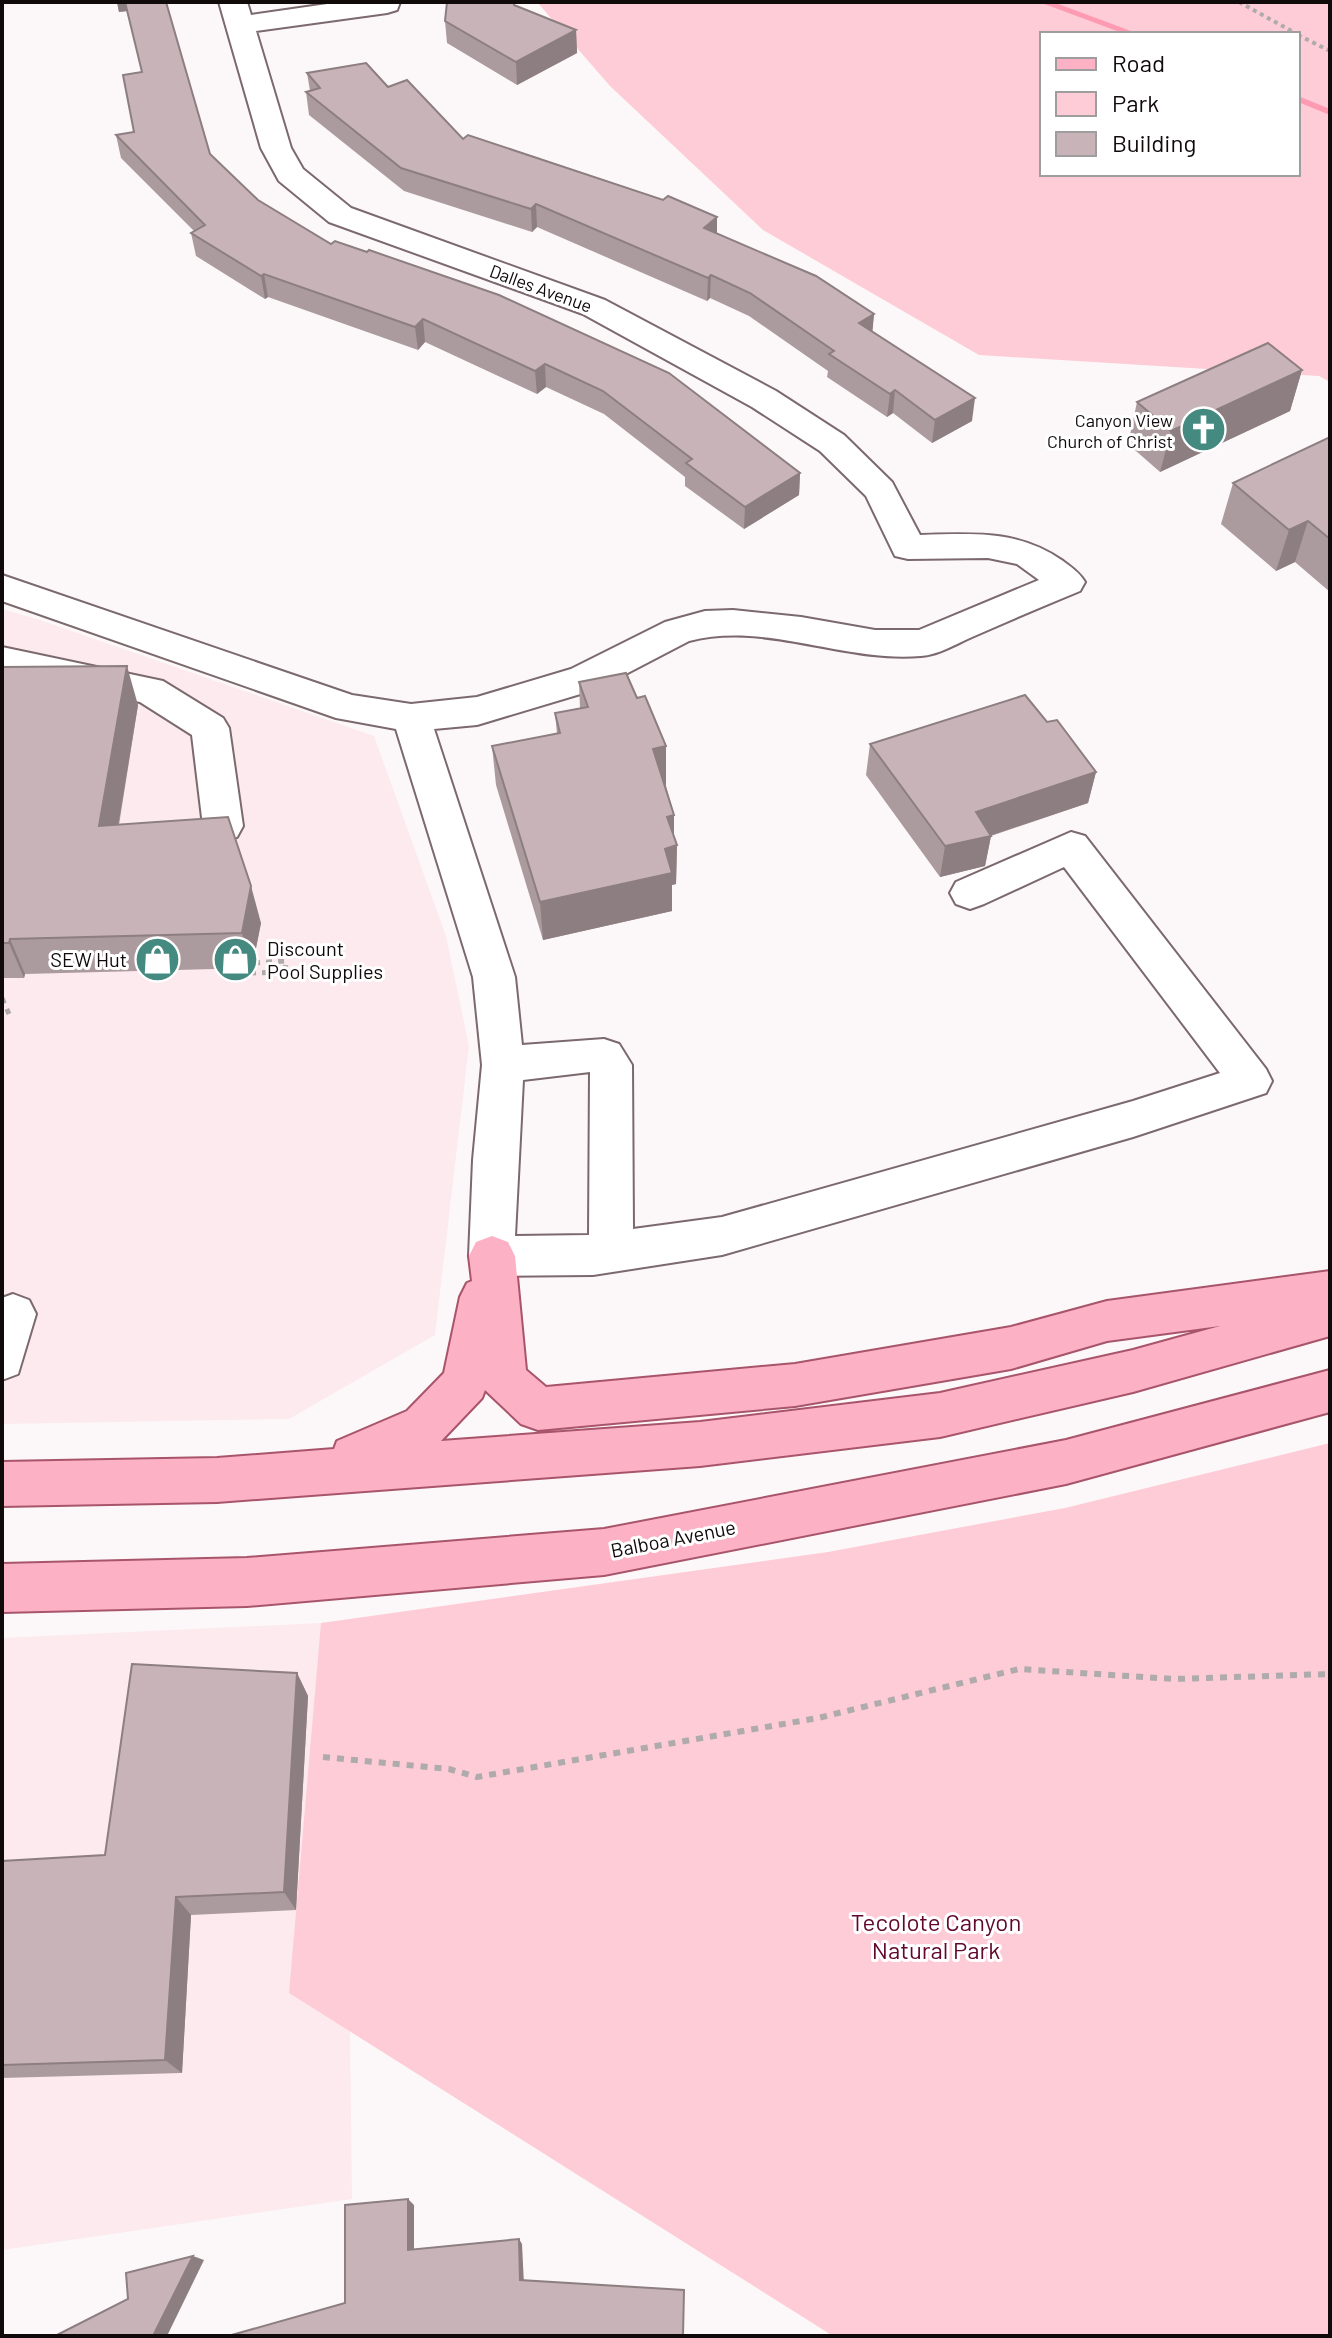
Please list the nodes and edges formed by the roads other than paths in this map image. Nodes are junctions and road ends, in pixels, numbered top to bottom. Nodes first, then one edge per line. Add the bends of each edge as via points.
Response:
1 (387, 4) dead end
2 (236, 14) edge
3 (2, 588) edge
4 (2, 660) edge
5 (411, 718) junction
6 (223, 826) edge
7 (970, 893) dead end
8 (503, 1065) junction
9 (611, 1252) junction
10 (492, 1256) junction
11 (1330, 1291) edge
12 (13, 1314) dead end
13 (1330, 1316) edge
14 (2, 1359) edge
15 (1330, 1391) edge
16 (325, 1470) junction
17 (2, 1484) edge
18 (2, 1588) edge

1 - 2 street
2 - 5 street, Dalles Avenue via 276,148 290,174 340,215 594,307 764,399 832,443 880,490 908,547 988,546 1028,554 1067,582 923,643 875,643 801,630 705,624 678,631 584,679 477,711
3 - 5 street via 349,708
4 - 6 street via 150,691 210,728
5 - 8 street via 494,977
7 - 9 street via 1071,847 1251,1081 722,1236
8 - 9 street via 590,1055 604,1056 611,1065
8 - 10 street
9 - 10 street
10 - 11 main road via 504,1380 538,1409 795,1385 1011,1348 1107,1321
10 - 16 main road via 465,1383 424,1426
12 - 14 street
13 - 16 main road via 1133,1371 940,1415 700,1444
15 - 18 main road, Balboa Avenue via 1066,1462 604,1552 247,1582
16 - 17 main road via 217,1480

